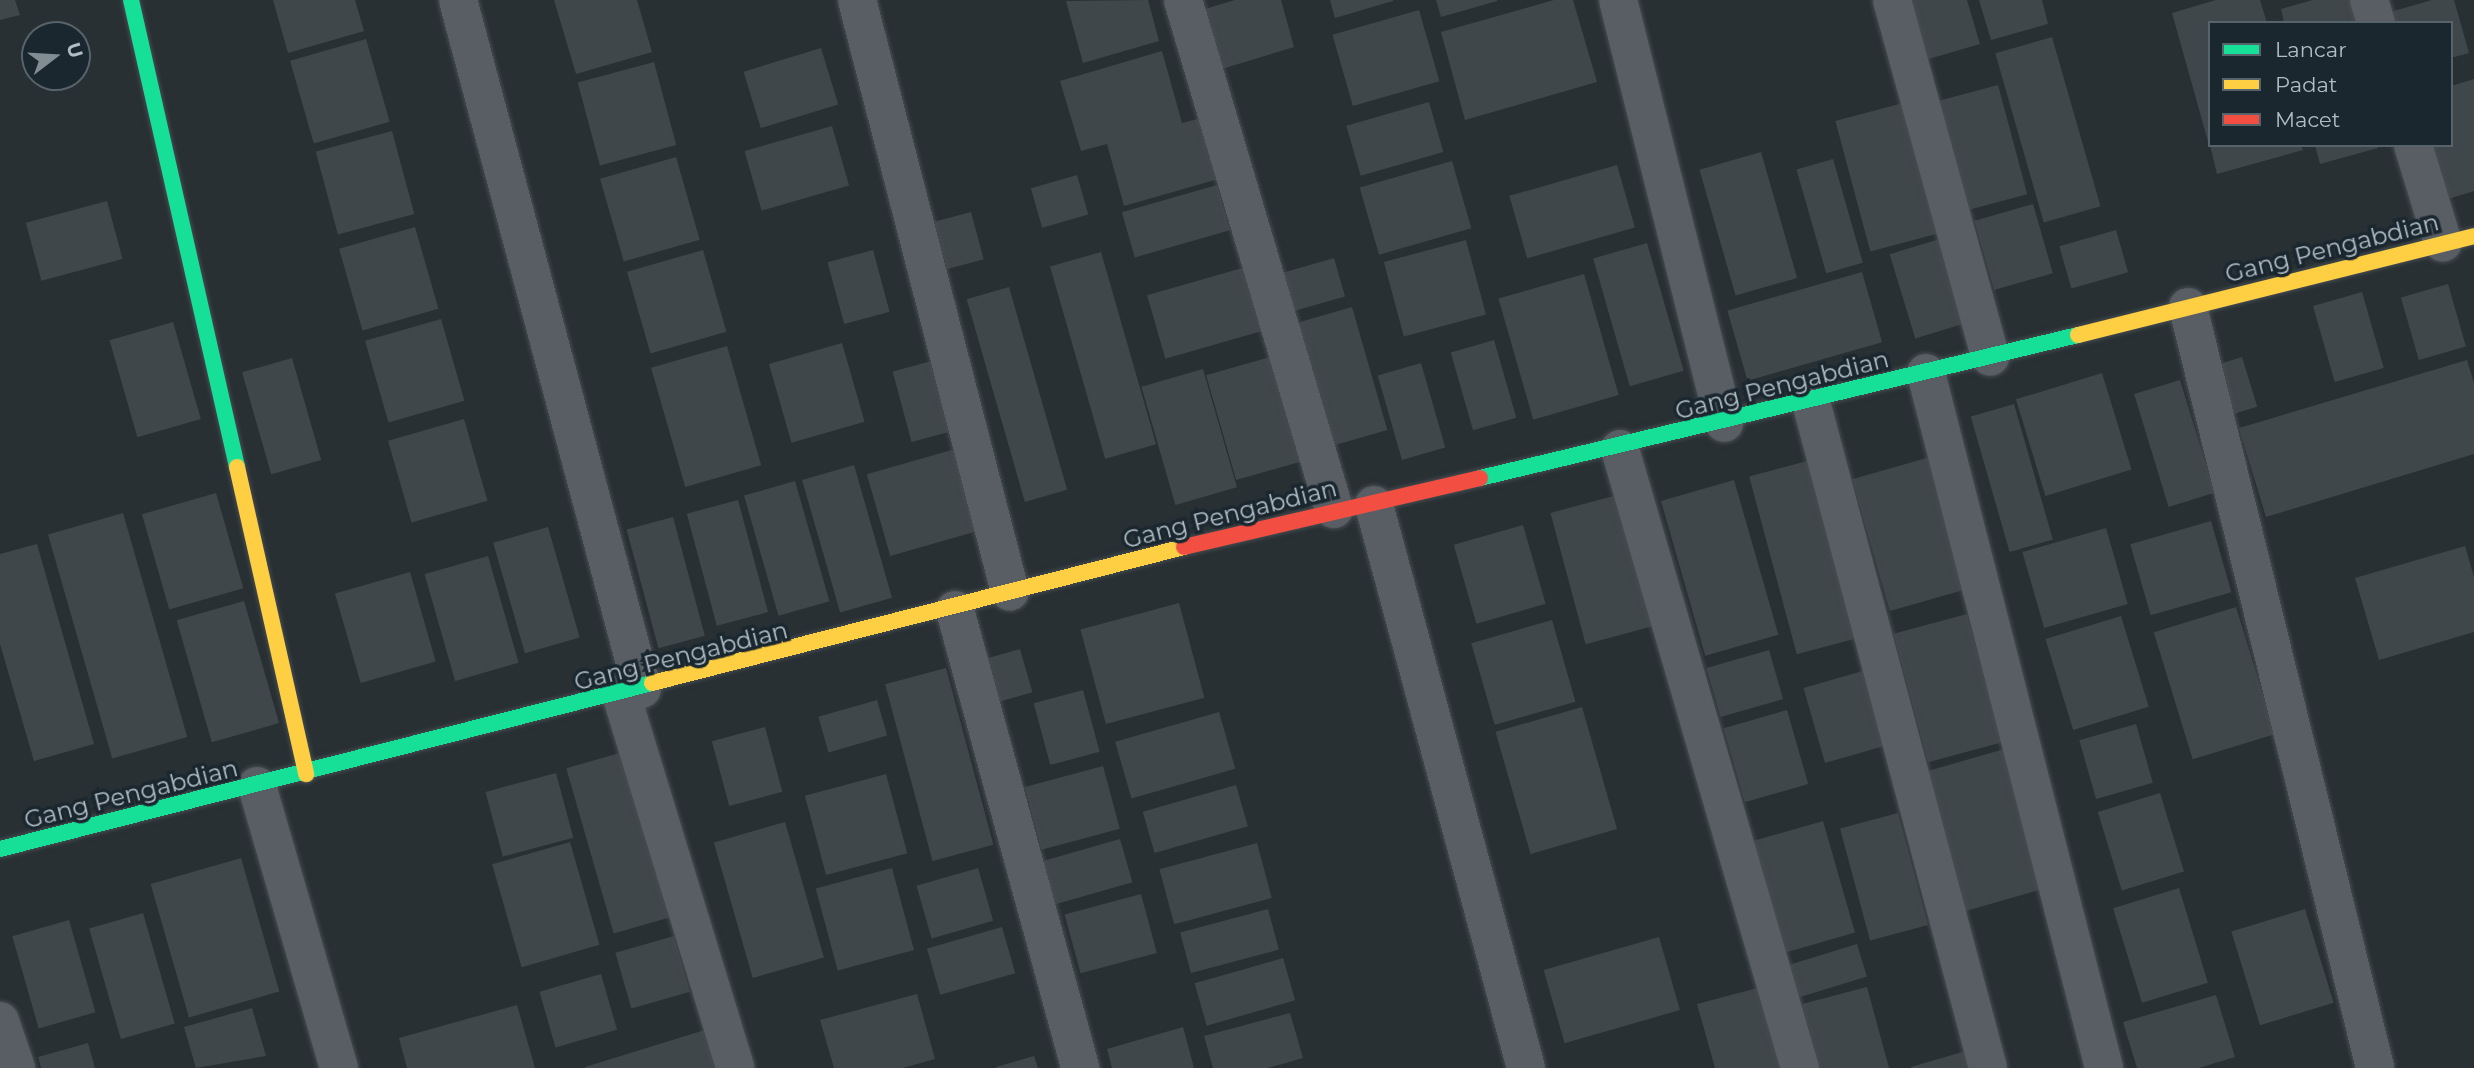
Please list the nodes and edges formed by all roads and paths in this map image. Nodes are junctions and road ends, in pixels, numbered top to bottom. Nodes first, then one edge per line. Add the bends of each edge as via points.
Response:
1 (131, 0) edge
2 (458, 0) edge
3 (857, 0) edge
4 (1183, 0) edge
5 (1618, 0) edge
6 (1892, 0) edge
7 (2369, 0) edge
8 (2375, 21) edge
9 (2414, 147) edge
10 (2459, 239) edge
11 (2188, 307) junction
12 (1990, 357) junction
13 (1926, 373) junction
14 (1811, 402) junction
15 (1724, 423) junction
16 (1620, 449) junction
17 (1374, 505) junction
18 (1334, 509) junction
19 (1010, 592) junction
20 (955, 610) junction
21 (631, 692) junction
22 (306, 774) junction
23 (257, 786) junction
24 (0, 849) edge
25 (0, 1021) edge
26 (16, 1068) edge
27 (339, 1068) edge
28 (735, 1068) edge
29 (1080, 1068) edge
30 (1526, 1068) edge
31 (1800, 1068) edge
32 (1988, 1068) edge
33 (2104, 1068) edge
34 (2375, 1068) edge

1 - 22 street
2 - 21 street
3 - 19 street
4 - 18 street
5 - 15 street
6 - 12 street
7 - 8 street
9 - 10 street
10 - 11 street, Gang Pengabdian
11 - 12 street, Gang Pengabdian
11 - 34 street
12 - 13 street, Gang Pengabdian
13 - 14 street, Gang Pengabdian
13 - 33 street
14 - 15 street, Gang Pengabdian
14 - 32 street
15 - 16 street, Gang Pengabdian
16 - 17 street, Gang Pengabdian
16 - 31 street
17 - 18 street, Gang Pengabdian
17 - 30 street
18 - 19 street, Gang Pengabdian
19 - 20 street, Gang Pengabdian
20 - 21 street, Gang Pengabdian
20 - 29 street
21 - 22 street, Gang Pengabdian
21 - 28 street
22 - 23 street, Gang Pengabdian
23 - 24 street, Gang Pengabdian
23 - 27 street
25 - 26 street

